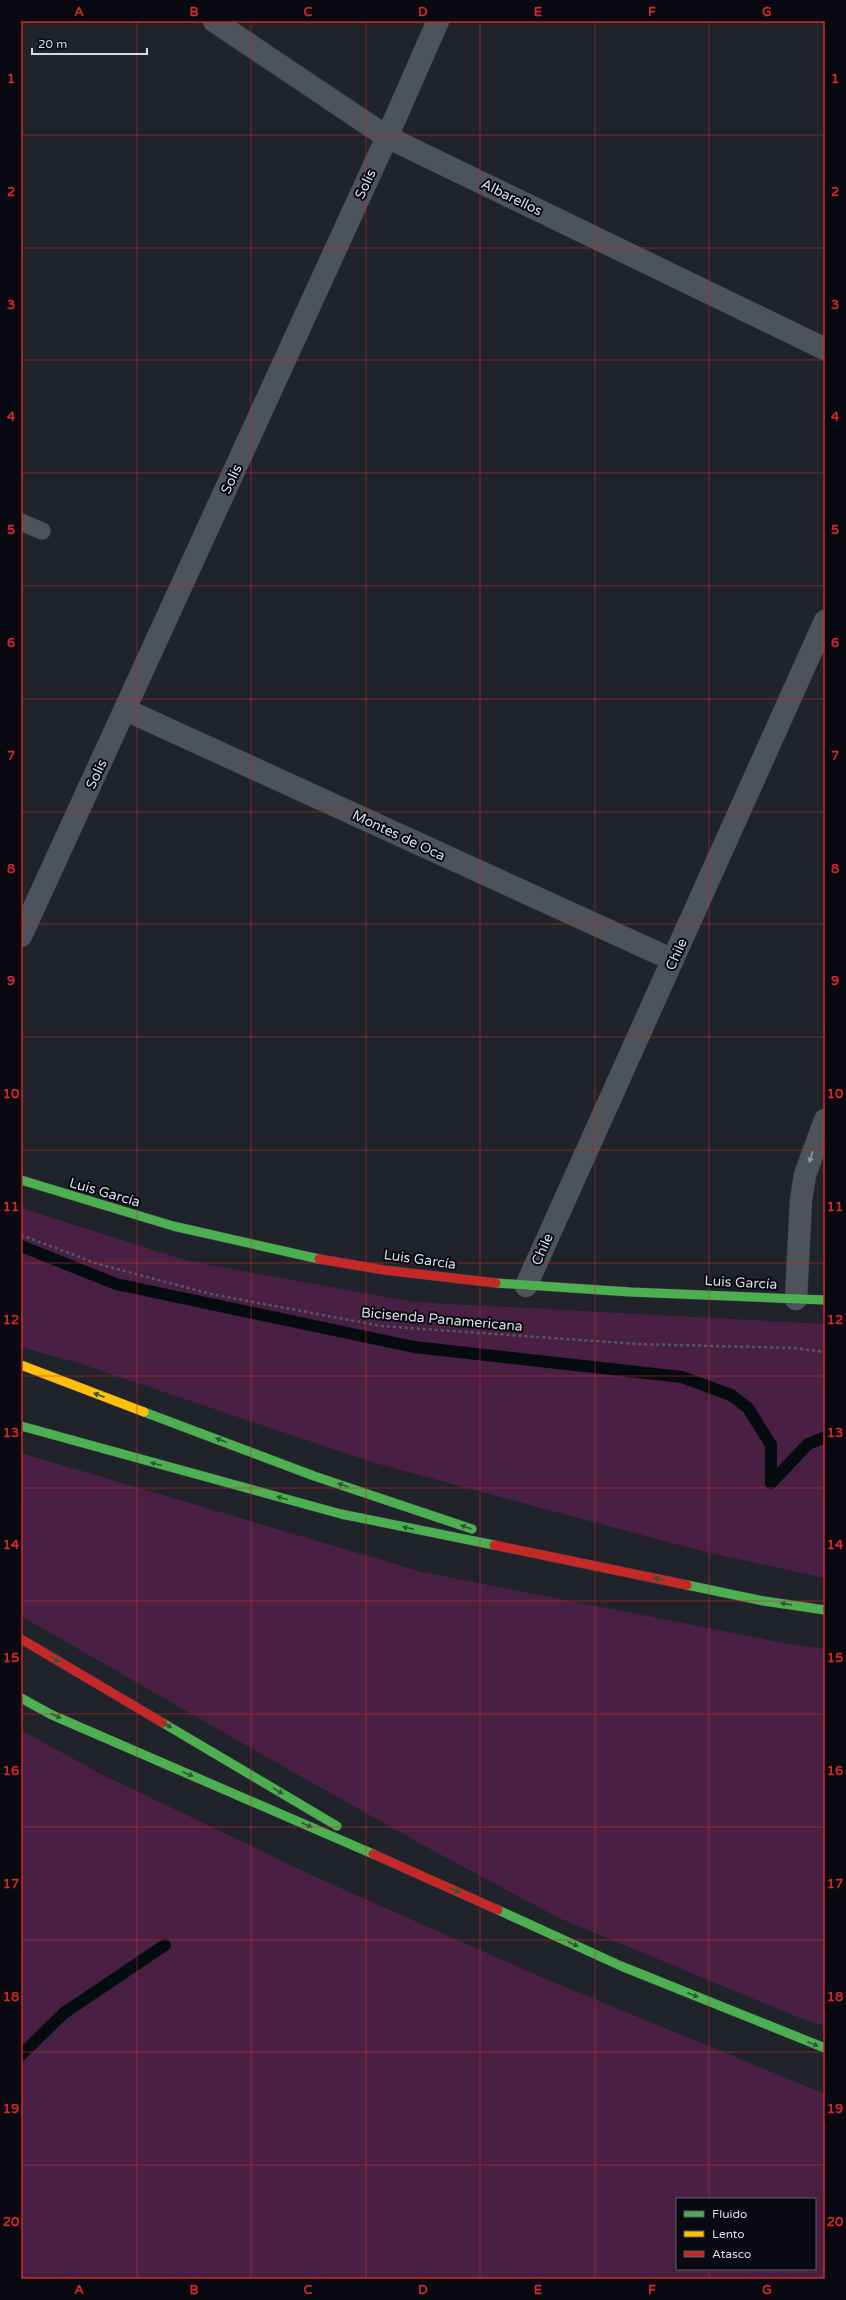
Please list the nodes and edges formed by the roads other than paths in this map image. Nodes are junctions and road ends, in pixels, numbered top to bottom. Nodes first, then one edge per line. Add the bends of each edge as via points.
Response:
1 (214, 21) edge
2 (438, 21) edge
3 (387, 137) junction
4 (825, 349) edge
5 (21, 522) edge
6 (42, 531) dead end
7 (825, 621) edge
8 (126, 710) junction
9 (21, 936) edge
10 (673, 960) junction
11 (825, 1120) edge
12 (21, 1180) edge
13 (526, 1286) junction
14 (796, 1299) junction
15 (825, 1300) edge
16 (21, 1365) edge
17 (21, 1426) edge
18 (556, 1557) junction
19 (825, 1610) edge
20 (21, 1639) edge
21 (21, 1698) edge
22 (419, 1874) junction
23 (825, 2048) edge

1 - 3 street, Albarellos
2 - 3 street, Solís
3 - 4 street, Albarellos
3 - 8 street, Solís
5 - 6 lane
7 - 10 street, Chile
8 - 9 street, Solís
8 - 10 street, Montes de Oca
10 - 13 street, Chile
11 -> 14 street via 805,1174 801,1200
12 - 13 main road, Luis García via 67,1196 199,1233 294,1254 433,1277
13 - 14 main road, Luis García
14 - 15 main road, Luis García
18 -> 16 main road via 314,1476
18 -> 17 main road via 340,1514
19 -> 18 main road via 764,1601
20 -> 22 main road
21 -> 22 main road via 52,1715
22 -> 23 main road via 621,1966

